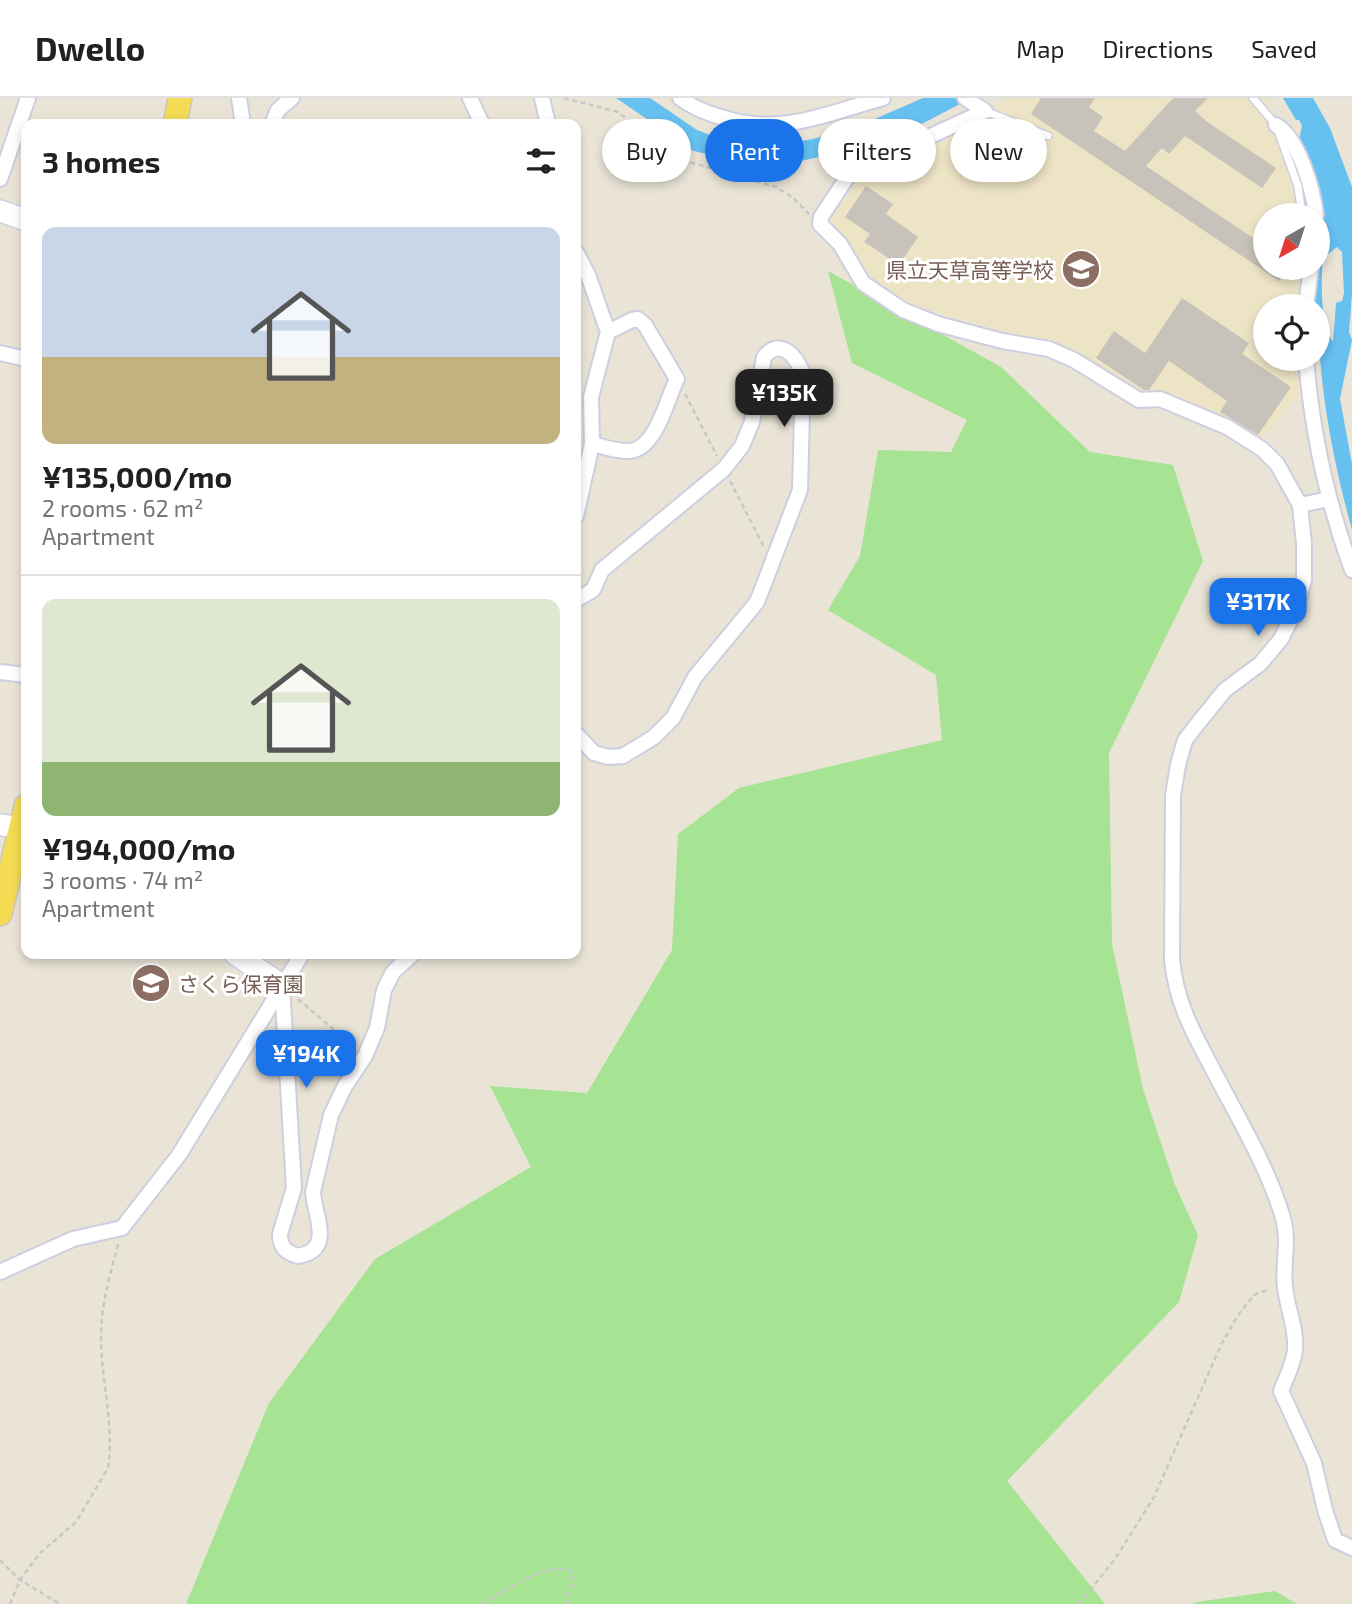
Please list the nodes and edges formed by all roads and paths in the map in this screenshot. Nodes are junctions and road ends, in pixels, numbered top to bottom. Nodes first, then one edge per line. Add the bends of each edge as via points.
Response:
1 (27, 98) edge
2 (180, 98) edge
3 (239, 98) edge
4 (292, 98) edge
5 (470, 98) edge
6 (542, 98) edge
7 (564, 98) edge
8 (680, 98) edge
9 (883, 98) edge
10 (965, 98) edge
11 (1253, 98) edge
12 (982, 109) junction
13 (176, 119) edge
14 (242, 119) edge
15 (274, 119) edge
16 (480, 119) edge
17 (547, 119) edge
18 (1276, 125) junction
19 (1048, 136) dead end
20 (0, 179) edge
21 (1300, 203) edge
22 (1315, 203) edge
23 (0, 211) edge
24 (21, 218) edge
25 (820, 224) junction
26 (581, 261) edge
27 (608, 332) junction
28 (0, 353) edge
29 (21, 358) edge
30 (1307, 371) edge
31 (677, 379) junction
32 (592, 444) junction
33 (721, 463) junction
34 (581, 494) edge
35 (1329, 499) junction
36 (1300, 505) junction
37 (763, 544) dead end
38 (1352, 570) edge
39 (581, 597) edge
40 (0, 672) edge
41 (21, 675) edge
42 (581, 739) edge
43 (18, 821) edge
44 (0, 914) edge
45 (243, 959) edge
46 (299, 959) edge
47 (407, 959) edge
48 (282, 985) junction
49 (365, 1056) junction
50 (122, 1228) junction
51 (0, 1272) edge
52 (1284, 1283) junction
53 (1352, 1548) edge
54 (0, 1560) edge
55 (20, 1580) junction
56 (10, 1604) edge
57 (60, 1604) edge
58 (482, 1604) edge
59 (566, 1604) edge
60 (1079, 1604) edge

1 - 20 street
2 - 13 main road
3 - 14 street
4 - 15 street
5 - 16 street
6 - 17 street
7 - 25 path via 618,112 686,161 776,187
8 - 9 street via 712,115 767,126
10 - 12 street
11 - 18 lane
12 - 19 lane
12 - 25 street via 889,155 858,161
18 - 21 lane
18 - 22 street via 1289,138 1304,168
23 - 24 street
25 - 36 street via 840,244 863,283 903,310 1002,341 1049,349 1139,400 1160,399 1227,427 1277,464
26 - 27 street
27 - 31 street via 638,319
27 - 32 street via 591,397
28 - 29 street
30 - 35 street via 1314,433
31 - 32 street via 665,410 643,445 621,451
31 - 33 path
32 - 34 street
33 - 37 path
33 - 39 street via 626,547 602,570 593,590
33 - 42 street via 742,446 752,422 764,357 773,348 781,348 797,360 803,373 800,490 757,601 695,677 673,718 654,737 623,756 608,757 594,753
35 - 36 street
35 - 38 street
36 - 52 street via 1304,580 1296,609 1281,639 1260,664 1224,690 1185,740 1173,795 1175,986 1186,1018 1283,1217 1287,1235
40 - 41 street
43 - 44 main road
45 - 48 street
46 - 48 street
47 - 49 street via 393,972 384,990 377,1028
48 - 49 path
48 - 49 street via 295,1188 280,1242 290,1254 305,1255 317,1244 321,1225 313,1192 324,1139 345,1086
48 - 50 street via 179,1155
50 - 51 street via 73,1239
50 - 55 path via 101,1331 108,1468 76,1522 39,1554
52 - 53 street via 1295,1351 1281,1391 1314,1463 1335,1540
52 - 60 path via 1254,1295 1238,1315 1154,1497 1115,1559
54 - 55 path
55 - 56 path
55 - 57 path
58 - 59 path via 535,1574 563,1569 570,1570 572,1583

